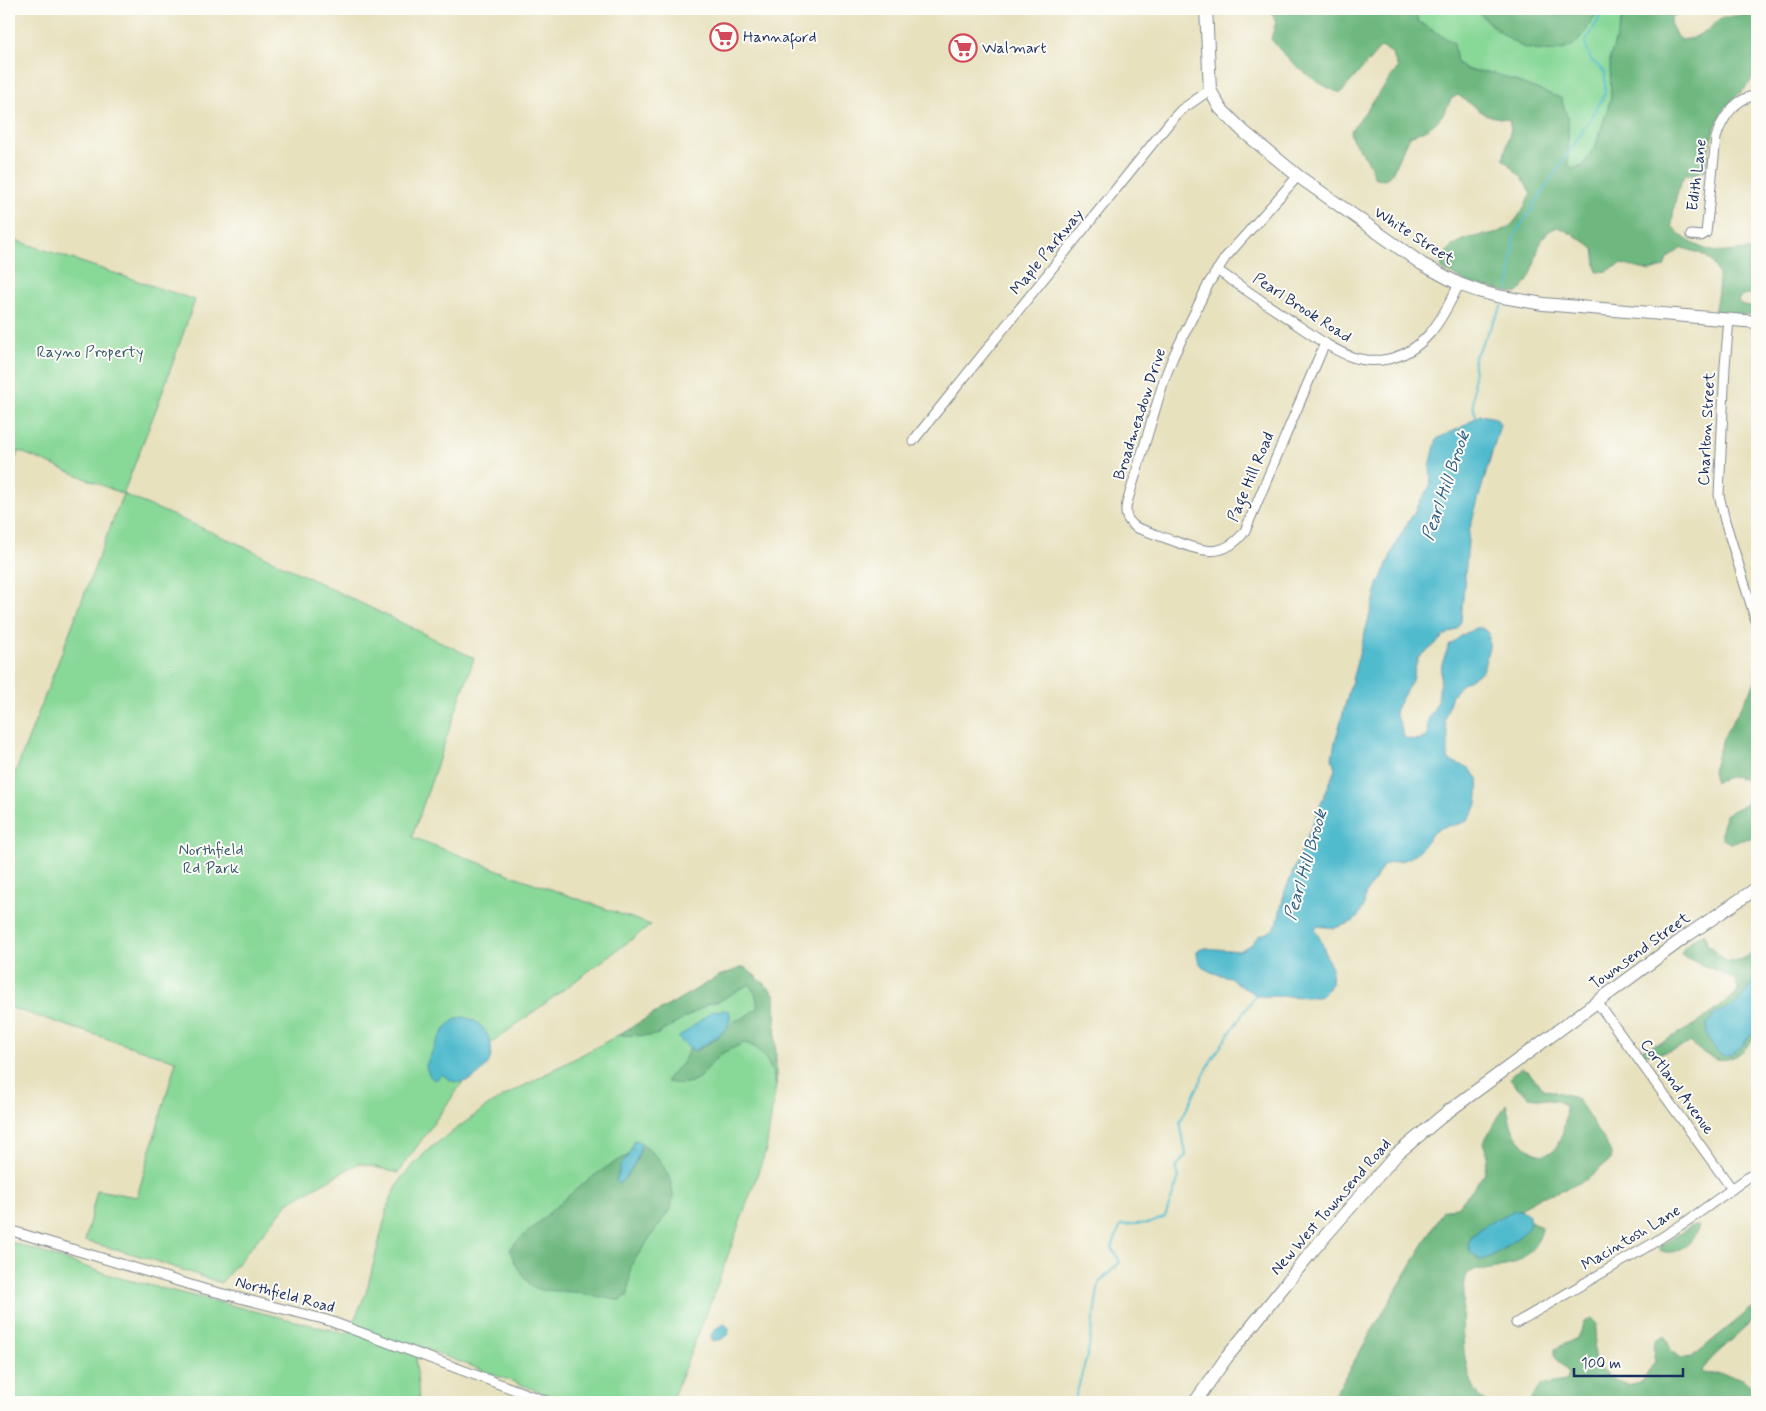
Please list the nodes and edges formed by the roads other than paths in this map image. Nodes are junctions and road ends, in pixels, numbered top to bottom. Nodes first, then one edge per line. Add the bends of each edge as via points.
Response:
1 (1206, 9) edge
2 (1210, 90) junction
3 (1757, 96) edge
4 (1298, 176) junction
5 (1692, 235) dead end
6 (1216, 270) junction
7 (1460, 284) junction
8 (1730, 319) junction
9 (1757, 322) edge
10 (1325, 343) junction
11 (913, 440) dead end
12 (1128, 520) joint
13 (1757, 624) edge
14 (1757, 888) edge
15 (1597, 1002) junction
16 (1543, 1042) joint
17 (1757, 1171) edge
18 (1732, 1189) junction
19 (9, 1232) edge
20 (1516, 1323) dead end
21 (548, 1402) edge
22 (1195, 1402) edge

1 - 2 street, White Street
2 - 4 street, White Street via 1227,116
2 - 11 street, Maple Parkway via 1170,122
3 - 5 street, Edith Lane via 1744,98 1720,127 1716,138 1706,233
4 - 6 street, Broadmeadow Drive
4 - 7 street, White Street via 1422,264
6 - 10 street, Pearl Brook Road
6 - 12 street, Broadmeadow Drive via 1164,380 1127,503
7 - 8 street, White Street via 1497,296 1543,304
7 - 10 street, Pearl Brook Road via 1433,331 1412,350 1398,357 1362,360
8 - 9 street, White Street
8 - 13 street, Charlton Street via 1719,495
10 - 12 street, Page Hill Road via 1245,531 1237,540 1224,549 1199,550 1137,528
14 - 15 street, Townsend Street
15 - 16 street, Townsend Street
15 - 18 street, Cortland Avenue
16 - 22 street, New West Townsend Road via 1446,1113 1397,1154 1285,1285
17 - 18 street, Macintosh Lane
18 - 20 street, Macintosh Lane via 1650,1245
19 - 21 street, Northfield Road via 204,1289 327,1320

